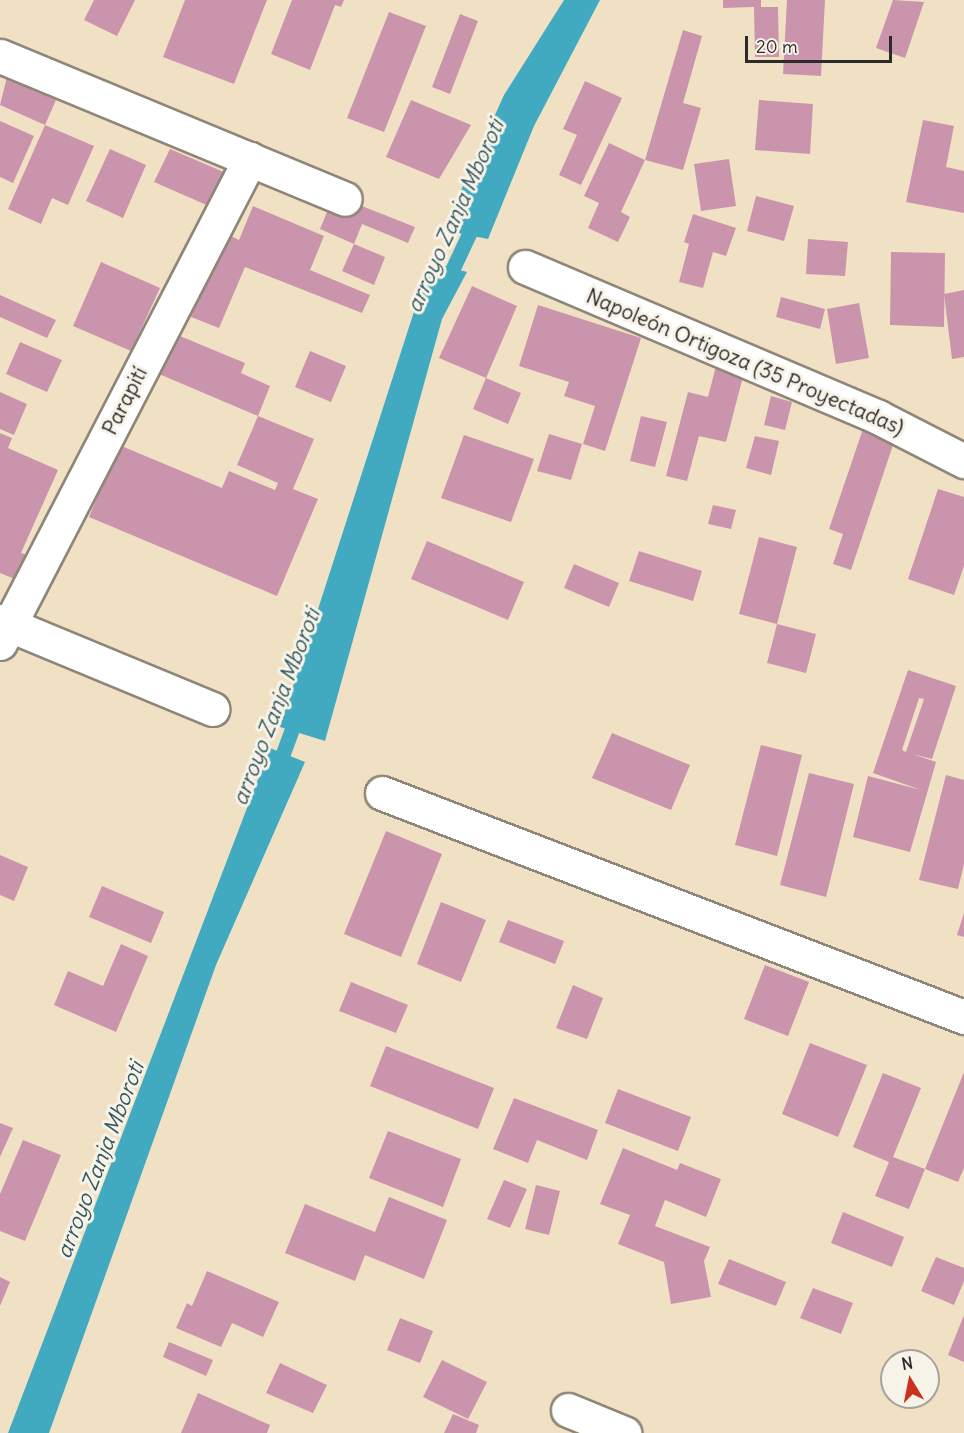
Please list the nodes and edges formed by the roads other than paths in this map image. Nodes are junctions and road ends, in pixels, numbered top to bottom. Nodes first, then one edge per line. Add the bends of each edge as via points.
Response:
1 (0, 56) edge
2 (250, 159) junction
3 (345, 199) dead end
4 (525, 267) dead end
5 (964, 461) edge
6 (3, 630) edge
7 (212, 709) dead end
8 (382, 793) dead end
9 (964, 1017) edge
10 (568, 1410) dead end
11 (624, 1433) edge

1 - 2 street
2 - 3 street
2 - 6 street, Parapití
4 - 5 street, Napoleón Ortigoza (35 Proyectadas) via 878,417
6 - 7 street
8 - 9 street
10 - 11 street

